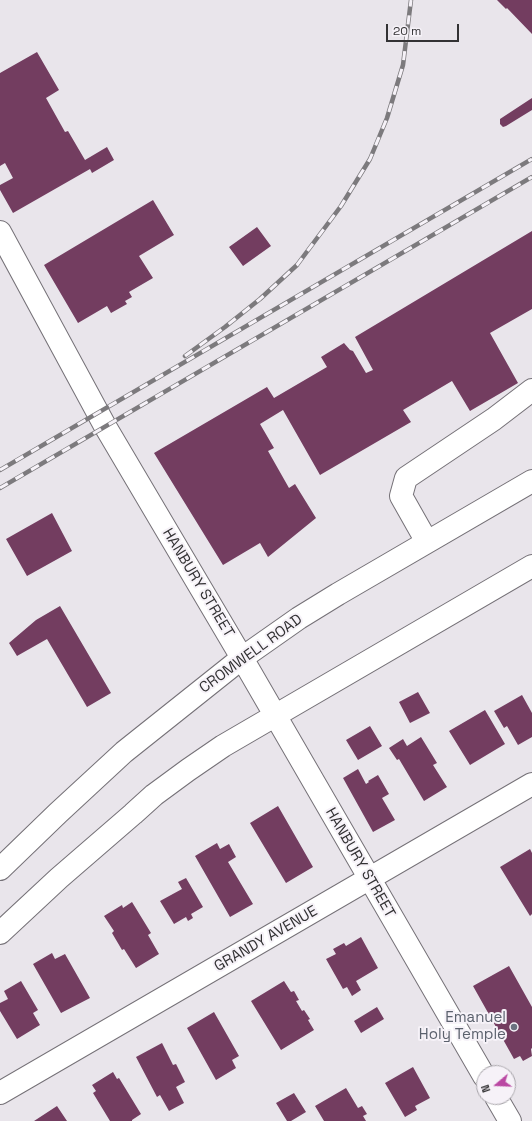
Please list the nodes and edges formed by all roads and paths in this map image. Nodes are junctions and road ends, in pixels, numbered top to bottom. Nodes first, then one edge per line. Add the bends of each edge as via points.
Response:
1 (3, 243) edge
2 (532, 390) edge
3 (532, 481) edge
4 (427, 542) junction
5 (532, 566) edge
6 (242, 658) junction
7 (276, 716) junction
8 (532, 784) edge
9 (0, 869) edge
10 (370, 879) junction
11 (0, 933) edge
12 (478, 1065) edge
13 (0, 1093) edge
14 (501, 1105) edge
15 (510, 1121) edge

1 - 6 street, HANBURY STREET via 101,420
2 - 4 street via 494,419 406,478 401,496
3 - 4 street, CROMWELL ROAD
4 - 6 street, CROMWELL ROAD via 299,618
5 - 7 street
6 - 7 street, HANBURY STREET
6 - 9 street, CROMWELL ROAD via 124,752
7 - 10 street, HANBURY STREET
7 - 11 street via 224,746 154,795
8 - 10 street, GRANDY AVENUE
10 - 12 street, HANBURY STREET
10 - 13 street, GRANDY AVENUE
14 - 15 street

